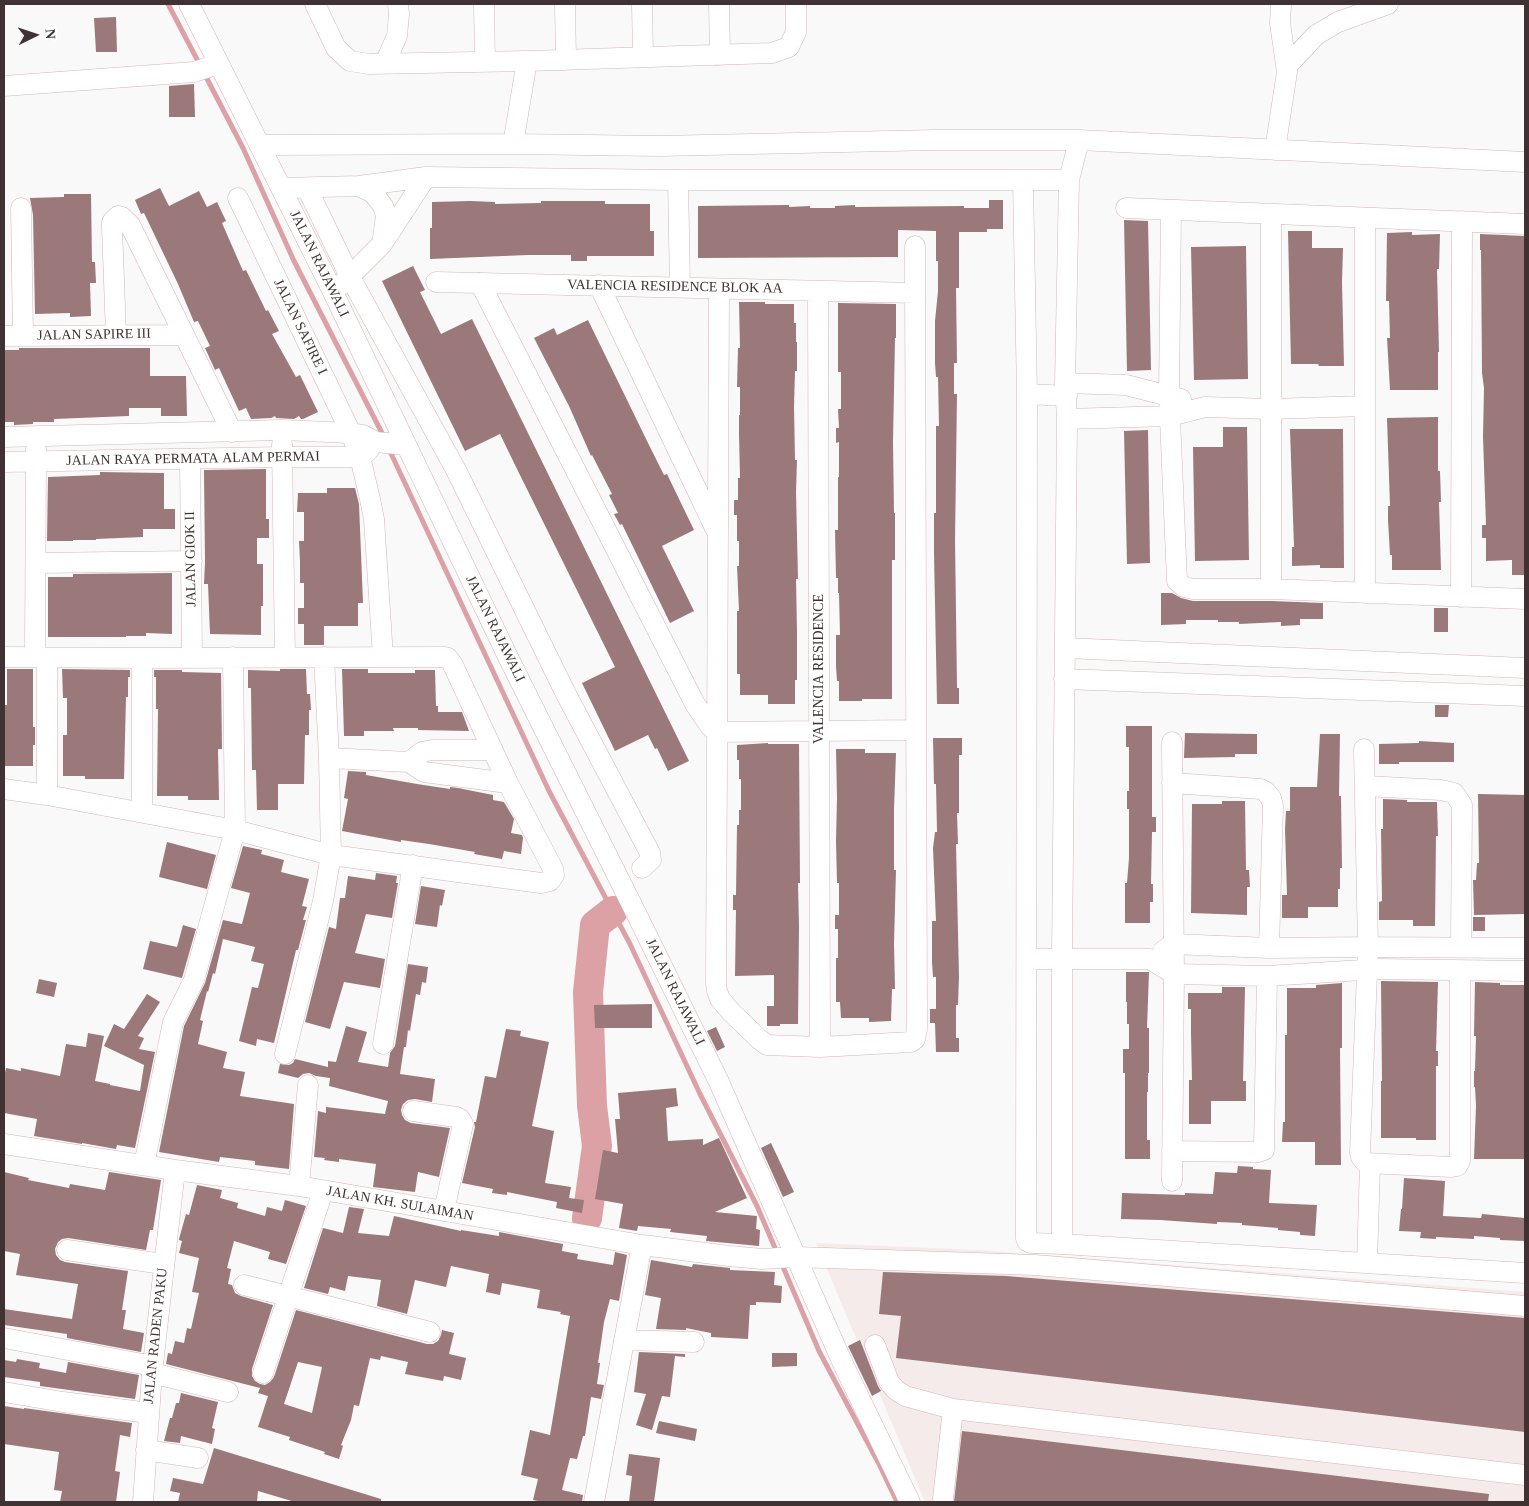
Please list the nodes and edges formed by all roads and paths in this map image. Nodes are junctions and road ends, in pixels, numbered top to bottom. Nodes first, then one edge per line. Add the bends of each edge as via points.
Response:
1 (189, 4) edge
2 (315, 4) edge
3 (398, 4) edge
4 (484, 4) edge
5 (565, 4) edge
6 (642, 4) edge
7 (720, 4) edge
8 (796, 4) edge
9 (1281, 4) edge
10 (1295, 4) edge
11 (1388, 4) edge
12 (720, 55) junction
13 (643, 57) junction
14 (566, 60) junction
15 (1286, 60) junction
16 (527, 61) junction
17 (485, 62) junction
18 (385, 63) junction
19 (207, 68) junction
20 (4, 86) edge
21 (1078, 140) junction
22 (513, 144) junction
23 (259, 145) junction
24 (1275, 150) junction
25 (1525, 162) edge
26 (426, 177) junction
27 (678, 180) junction
28 (1069, 180) junction
29 (1023, 182) junction
30 (359, 186) junction
31 (281, 188) junction
32 (307, 188) junction
33 (238, 198) dead end
34 (20, 208) dead end
35 (1126, 208) dead end
36 (1171, 210) junction
37 (1271, 214) junction
38 (1365, 218) junction
39 (1462, 221) junction
40 (1525, 224) edge
41 (382, 244) junction
42 (915, 246) dead end
43 (350, 277) junction
44 (436, 282) dead end
45 (480, 283) junction
46 (599, 286) junction
47 (680, 288) junction
48 (718, 288) junction
49 (818, 291) junction
50 (333, 292) junction
51 (915, 293) junction
52 (116, 335) junction
53 (184, 335) junction
54 (13, 336) edge
55 (1115, 385) junction
56 (1066, 390) junction
57 (1027, 394) junction
58 (1169, 395) junction
59 (1365, 406) junction
60 (1205, 408) junction
61 (1270, 409) junction
62 (1170, 416) junction
63 (1116, 417) junction
64 (1067, 419) junction
65 (282, 430) junction
66 (232, 432) junction
67 (351, 433) junction
68 (4, 437) edge
69 (36, 437) junction
70 (390, 443) junction
71 (282, 456) junction
72 (360, 457) junction
73 (190, 459) junction
74 (4, 462) edge
75 (36, 462) junction
76 (717, 532) junction
77 (192, 561) junction
78 (36, 563) junction
79 (1271, 589) junction
80 (1365, 593) junction
81 (1461, 597) junction
82 (1525, 600) edge
83 (1065, 648) junction
84 (4, 657) edge
85 (234, 657) junction
86 (324, 657) junction
87 (383, 657) junction
88 (41, 658) junction
89 (142, 658) junction
90 (192, 658) junction
91 (285, 658) junction
92 (1525, 668) edge
93 (1064, 678) junction
94 (1525, 696) edge
95 (916, 730) junction
96 (819, 731) junction
97 (717, 732) junction
98 (1172, 742) dead end
99 (1364, 749) dead end
100 (493, 750) junction
101 (329, 758) junction
102 (409, 762) junction
103 (508, 783) junction
104 (1172, 783) junction
105 (1366, 786) junction
106 (4, 790) edge
107 (47, 795) junction
108 (142, 812) junction
109 (235, 830) junction
110 (331, 855) junction
111 (413, 865) junction
112 (642, 868) dead end
113 (1173, 944) junction
114 (1368, 947) junction
115 (1269, 948) junction
116 (1461, 948) junction
117 (1516, 948) edge
118 (1027, 959) junction
119 (1062, 959) junction
120 (1150, 959) junction
121 (1366, 970) junction
122 (1460, 971) junction
123 (1516, 971) edge
124 (1174, 974) junction
125 (1267, 976) junction
126 (382, 1044) dead end
127 (820, 1047) junction
128 (285, 1054) dead end
129 (308, 1085) dead end
130 (413, 1111) dead end
131 (4, 1144) edge
132 (1172, 1151) junction
133 (1370, 1164) junction
134 (144, 1165) junction
135 (175, 1170) junction
136 (1172, 1181) dead end
137 (299, 1186) junction
138 (323, 1191) junction
139 (444, 1211) junction
140 (1062, 1244) junction
141 (642, 1245) junction
142 (67, 1250) dead end
143 (783, 1258) junction
144 (1367, 1263) junction
145 (163, 1264) junction
146 (1525, 1273) edge
147 (244, 1285) dead end
148 (288, 1297) junction
149 (1525, 1306) edge
150 (430, 1332) dead end
151 (4, 1338) edge
152 (624, 1340) junction
153 (694, 1342) dead end
154 (875, 1345) dead end
155 (152, 1369) junction
156 (263, 1373) dead end
157 (4, 1392) edge
158 (228, 1392) dead end
159 (953, 1409) junction
160 (149, 1413) junction
161 (146, 1450) junction
162 (198, 1458) dead end
163 (1525, 1475) edge
164 (943, 1499) dead end
165 (143, 1502) edge
166 (594, 1502) edge
167 (910, 1502) edge

1 - 19 street, JALAN RAJAWALI
2 - 18 street via 336,48 350,61
3 - 18 street via 396,36
4 - 17 street
5 - 14 street
6 - 13 street
7 - 12 street
8 - 12 street via 796,32 789,47 772,53
9 - 15 street via 1280,23
10 - 15 street
11 - 15 street via 1338,22
12 - 13 street
13 - 14 street
14 - 16 street
15 - 24 street
16 - 17 street
16 - 22 street
17 - 18 street
19 - 20 street
19 - 23 street, JALAN RAJAWALI
21 - 22 street via 660,146
21 - 24 street
21 - 28 street
22 - 23 street
23 - 31 street, JALAN RAJAWALI
24 - 25 street
26 - 27 street
26 - 30 street
26 - 41 street
27 - 29 street
27 - 47 street
28 - 29 street
28 - 56 street
29 - 57 street
30 - 32 street
30 - 41 street via 373,193 383,206 386,215
31 - 32 street
31 - 50 street, JALAN RAJAWALI
32 - 43 street
33 - 67 street, JALAN SAFIRE I
34 - 54 street
35 - 36 street
36 - 37 street
36 - 58 street
37 - 38 street
37 - 61 street
38 - 39 street
38 - 59 street
39 - 40 street
39 - 81 street
41 - 43 street
42 - 51 street
43 - 50 street
43 - 112 street via 456,470 566,694 650,853 651,860
44 - 45 street, VALENCIA RESIDENCE BLOK AA
45 - 46 street, VALENCIA RESIDENCE BLOK AA
45 - 97 street via 695,704
46 - 47 street, VALENCIA RESIDENCE BLOK AA
46 - 76 street
47 - 48 street, VALENCIA RESIDENCE BLOK AA
48 - 49 street, VALENCIA RESIDENCE BLOK AA
48 - 76 street
49 - 51 street, VALENCIA RESIDENCE BLOK AA
49 - 96 street, VALENCIA RESIDENCE
50 - 70 street, JALAN RAJAWALI
51 - 95 street
52 - 53 street, JALAN SAPIRE III
52 - 53 street via 112,222 118,216 130,225
52 - 54 street, JALAN SAPIRE III
53 - 66 street
55 - 56 street
55 - 58 street
55 - 63 street
56 - 57 street
56 - 64 street
57 - 118 street
58 - 60 street
58 - 62 street
59 - 61 street
59 - 80 street
60 - 61 street
60 - 62 street
61 - 79 street
62 - 63 street
62 - 79 street via 1177,581 1193,589
63 - 64 street
64 - 83 street
65 - 66 street, JALAN RAYA PERMATA ALAM PERMAI
65 - 67 street, JALAN RAYA PERMATA ALAM PERMAI
65 - 71 street
66 - 69 street, JALAN RAYA PERMATA ALAM PERMAI
67 - 70 street, JALAN RAYA PERMATA ALAM PERMAI
67 - 72 street, JALAN SAFIRE I
68 - 69 street, JALAN RAYA PERMATA ALAM PERMAI
69 - 75 street
70 - 72 street
70 - 143 street, JALAN RAJAWALI via 510,661 719,1082
71 - 72 street, JALAN RAYA PERMATA ALAM PERMAI
71 - 73 street, JALAN RAYA PERMATA ALAM PERMAI
71 - 91 street
72 - 87 street, JALAN SAFIRE I via 374,519
73 - 75 street, JALAN RAYA PERMATA ALAM PERMAI
73 - 77 street, JALAN GIOK II
74 - 75 street, JALAN RAYA PERMATA ALAM PERMAI
75 - 78 street
76 - 97 street
77 - 78 street
77 - 90 street, JALAN GIOK II
78 - 88 street
79 - 80 street
80 - 81 street
81 - 82 street
83 - 92 street
83 - 93 street
84 - 88 street
85 - 90 street
85 - 91 street
85 - 109 street
86 - 87 street
86 - 91 street
86 - 101 street
87 - 100 street via 448,658
88 - 89 street
88 - 107 street
89 - 90 street
89 - 108 street
93 - 94 street
93 - 119 street
95 - 96 street
95 - 127 street via 917,1035 911,1042
96 - 97 street
96 - 127 street, VALENCIA RESIDENCE
97 - 127 street via 717,991 730,1012 763,1043
98 - 104 street
99 - 105 street
100 - 102 street via 432,750 422,752
100 - 103 street
101 - 102 street
101 - 110 street
102 - 103 street via 424,772
103 - 111 street via 553,869 550,881 541,883
104 - 113 street
104 - 115 street via 1261,789 1271,798
105 - 114 street
105 - 116 street via 1440,790 1454,793 1462,805
106 - 107 street
107 - 108 street
108 - 109 street
109 - 110 street
109 - 134 street via 194,980 173,1022
110 - 111 street
110 - 128 street via 323,901
111 - 126 street
113 - 115 street
113 - 120 street
113 - 124 street
114 - 115 street
114 - 116 street
114 - 121 street
116 - 117 street
117 - 123 street
118 - 119 street
118 - 140 street via 1026,1238 1031,1244
119 - 120 street
119 - 140 street
120 - 124 street
121 - 122 street
121 - 125 street
121 - 133 street via 1360,1153
122 - 123 street
122 - 133 street via 1460,1161 1451,1167
124 - 125 street
124 - 132 street
125 - 132 street via 1264,1150
129 - 137 street
130 - 139 street via 456,1117 463,1124
131 - 134 street, JALAN KH. SULAIMAN
132 - 136 street
133 - 144 street
134 - 135 street, JALAN KH. SULAIMAN
135 - 137 street, JALAN KH. SULAIMAN
135 - 145 street, JALAN RADEN PAKU
137 - 138 street, JALAN KH. SULAIMAN
138 - 139 street, JALAN KH. SULAIMAN
138 - 148 street
139 - 141 street, JALAN KH. SULAIMAN
140 - 144 street
141 - 143 street, JALAN KH. SULAIMAN via 729,1256
141 - 152 street
142 - 145 street
143 - 149 street, JALAN KH. SULAIMAN via 1036,1265
143 - 167 street, JALAN RAJAWALI via 844,1366
144 - 146 street
145 - 155 street, JALAN RADEN PAKU
147 - 148 street
148 - 150 street
148 - 156 street
151 - 155 street
152 - 153 street
152 - 166 street
154 - 159 street via 889,1382 896,1390 905,1396
155 - 158 street
155 - 160 street, JALAN RADEN PAKU
157 - 160 street
159 - 163 street
159 - 164 street
160 - 161 street, JALAN RADEN PAKU
161 - 162 street
161 - 165 street, JALAN RADEN PAKU

